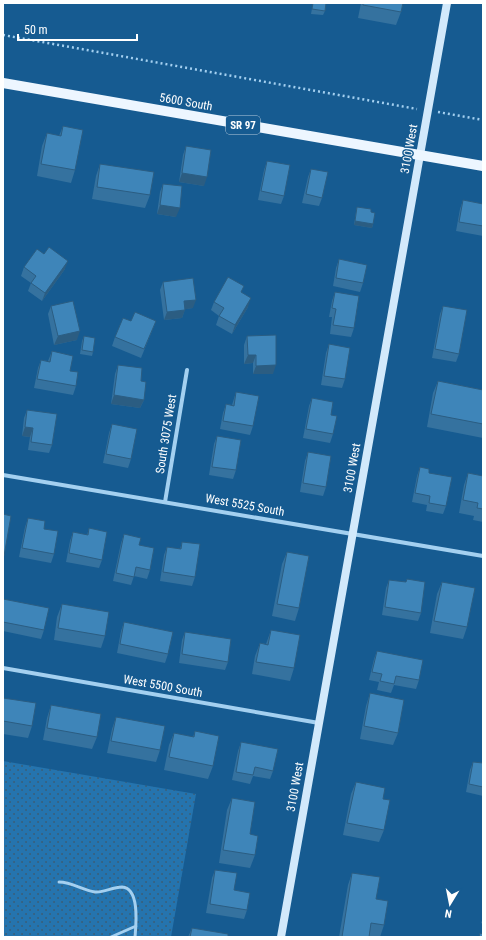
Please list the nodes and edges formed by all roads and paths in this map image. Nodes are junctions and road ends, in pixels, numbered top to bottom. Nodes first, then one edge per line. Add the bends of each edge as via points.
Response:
1 (447, 3) edge
2 (3, 35) edge
3 (3, 83) edge
4 (428, 110) junction
5 (483, 120) edge
6 (420, 155) junction
7 (483, 166) edge
8 (187, 370) dead end
9 (3, 475) edge
10 (165, 502) junction
11 (353, 534) junction
12 (483, 556) edge
13 (3, 668) edge
14 (319, 723) junction
15 (59, 882) dead end
16 (136, 926) junction
17 (111, 937) edge
18 (135, 937) edge
19 (281, 937) edge

1 - 4 street, 3100 West
2 - 4 path
3 - 6 main road, 5600 South / SR 97
4 - 5 path
4 - 6 street, 3100 West
6 - 7 main road, 5600 South / SR 97
6 - 11 street, 3100 West
8 - 10 street, South 3075 West
9 - 10 street, West 5525 South
10 - 11 street, West 5525 South
11 - 12 street, West 5525 South
11 - 14 street, 3100 West
13 - 14 street, West 5500 South
14 - 19 street, 3100 West
15 - 16 lane via 94,892 126,888 133,896
16 - 17 lane
16 - 18 lane

